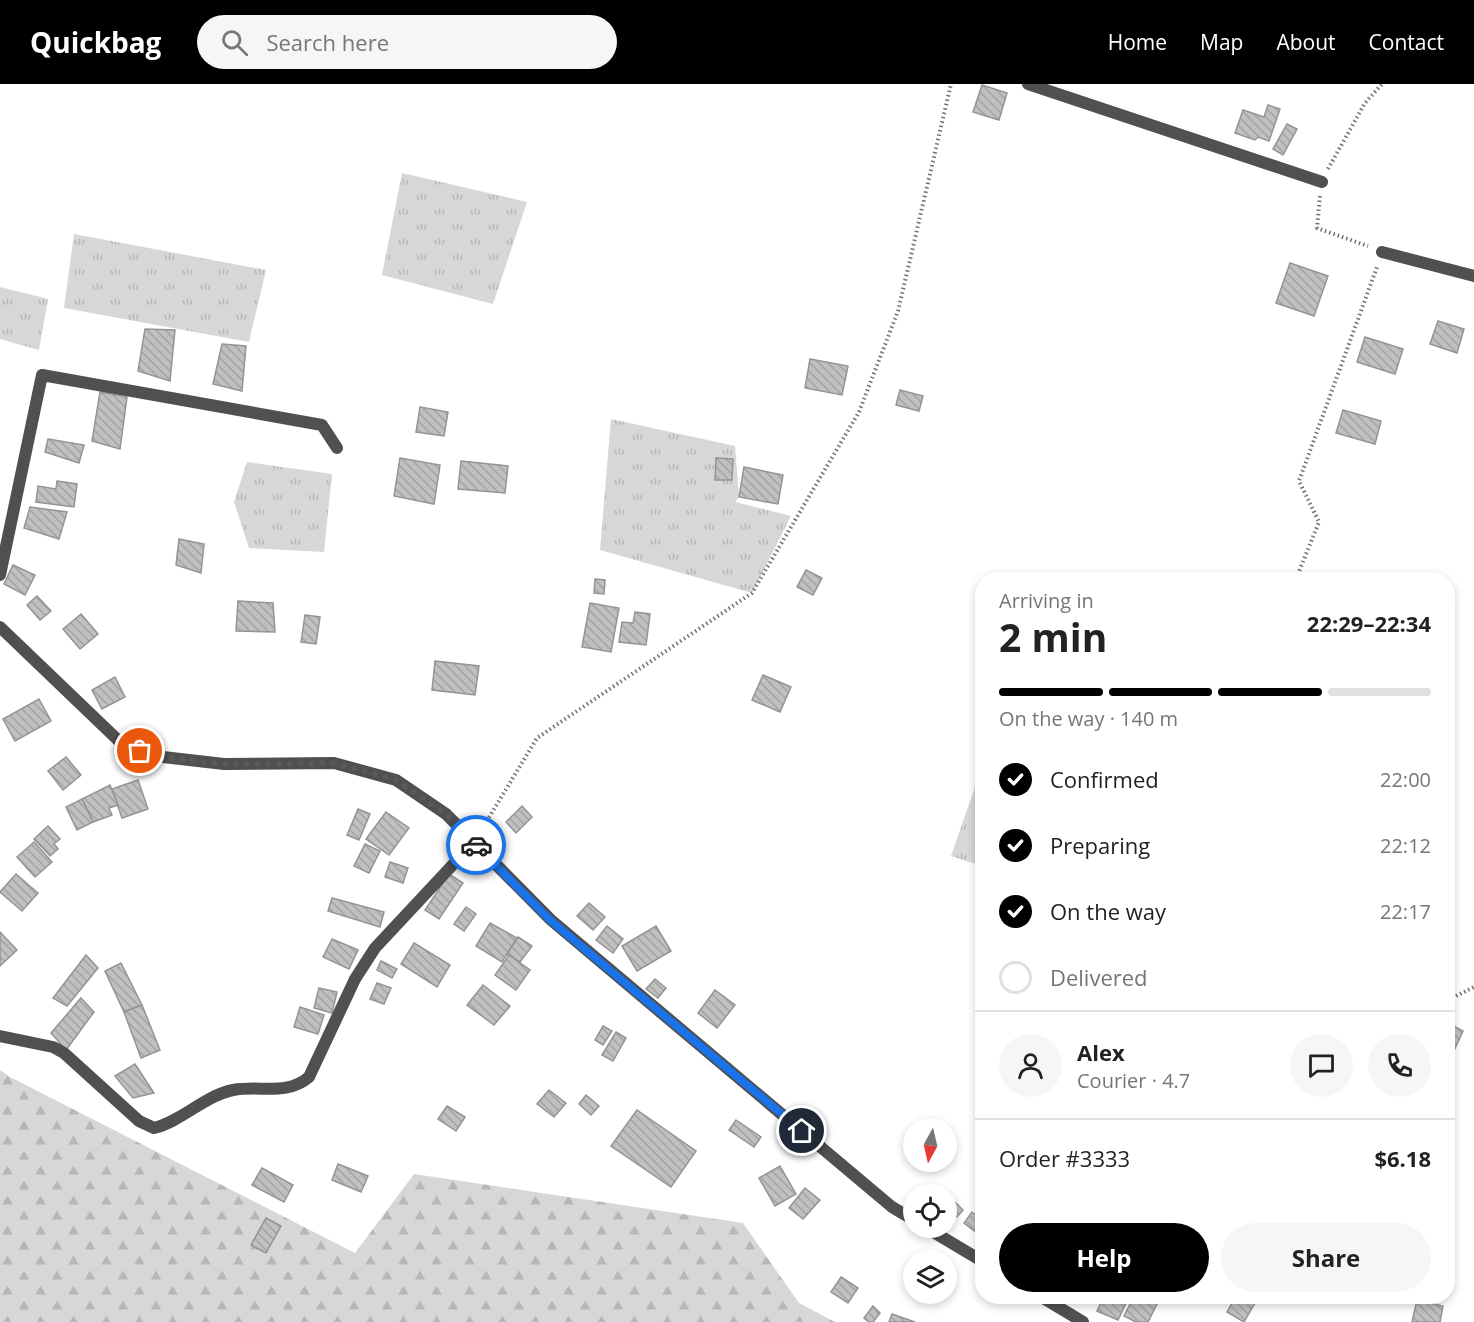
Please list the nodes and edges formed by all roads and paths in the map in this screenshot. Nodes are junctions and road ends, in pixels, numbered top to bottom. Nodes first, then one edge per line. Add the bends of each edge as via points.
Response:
1 (951, 84) edge
2 (1028, 84) edge
3 (1382, 84) edge
4 (1322, 182) junction
5 (1382, 252) junction
6 (1474, 276) edge
7 (337, 448) dead end
8 (1299, 572) edge
9 (0, 575) edge
10 (0, 627) edge
11 (474, 842) junction
12 (1474, 987) edge
13 (1455, 996) edge
14 (0, 1036) edge
15 (903, 1214) edge
16 (943, 1238) edge
17 (975, 1257) edge
18 (1053, 1304) edge
19 (1083, 1322) edge

1 - 11 path via 898,311 860,412 752,593 537,738
2 - 4 street
3 - 4 path via 1365,103
4 - 5 path via 1317,228
5 - 6 street
5 - 8 path via 1299,481 1320,522
7 - 9 street via 322,425 42,375
10 - 11 street via 120,742 163,757 224,764 334,763 396,780 446,814
11 - 14 street via 375,948 355,979 309,1077 300,1085 234,1090 153,1128 64,1053
11 - 15 street via 550,920
12 - 13 path
16 - 17 street
18 - 19 street

